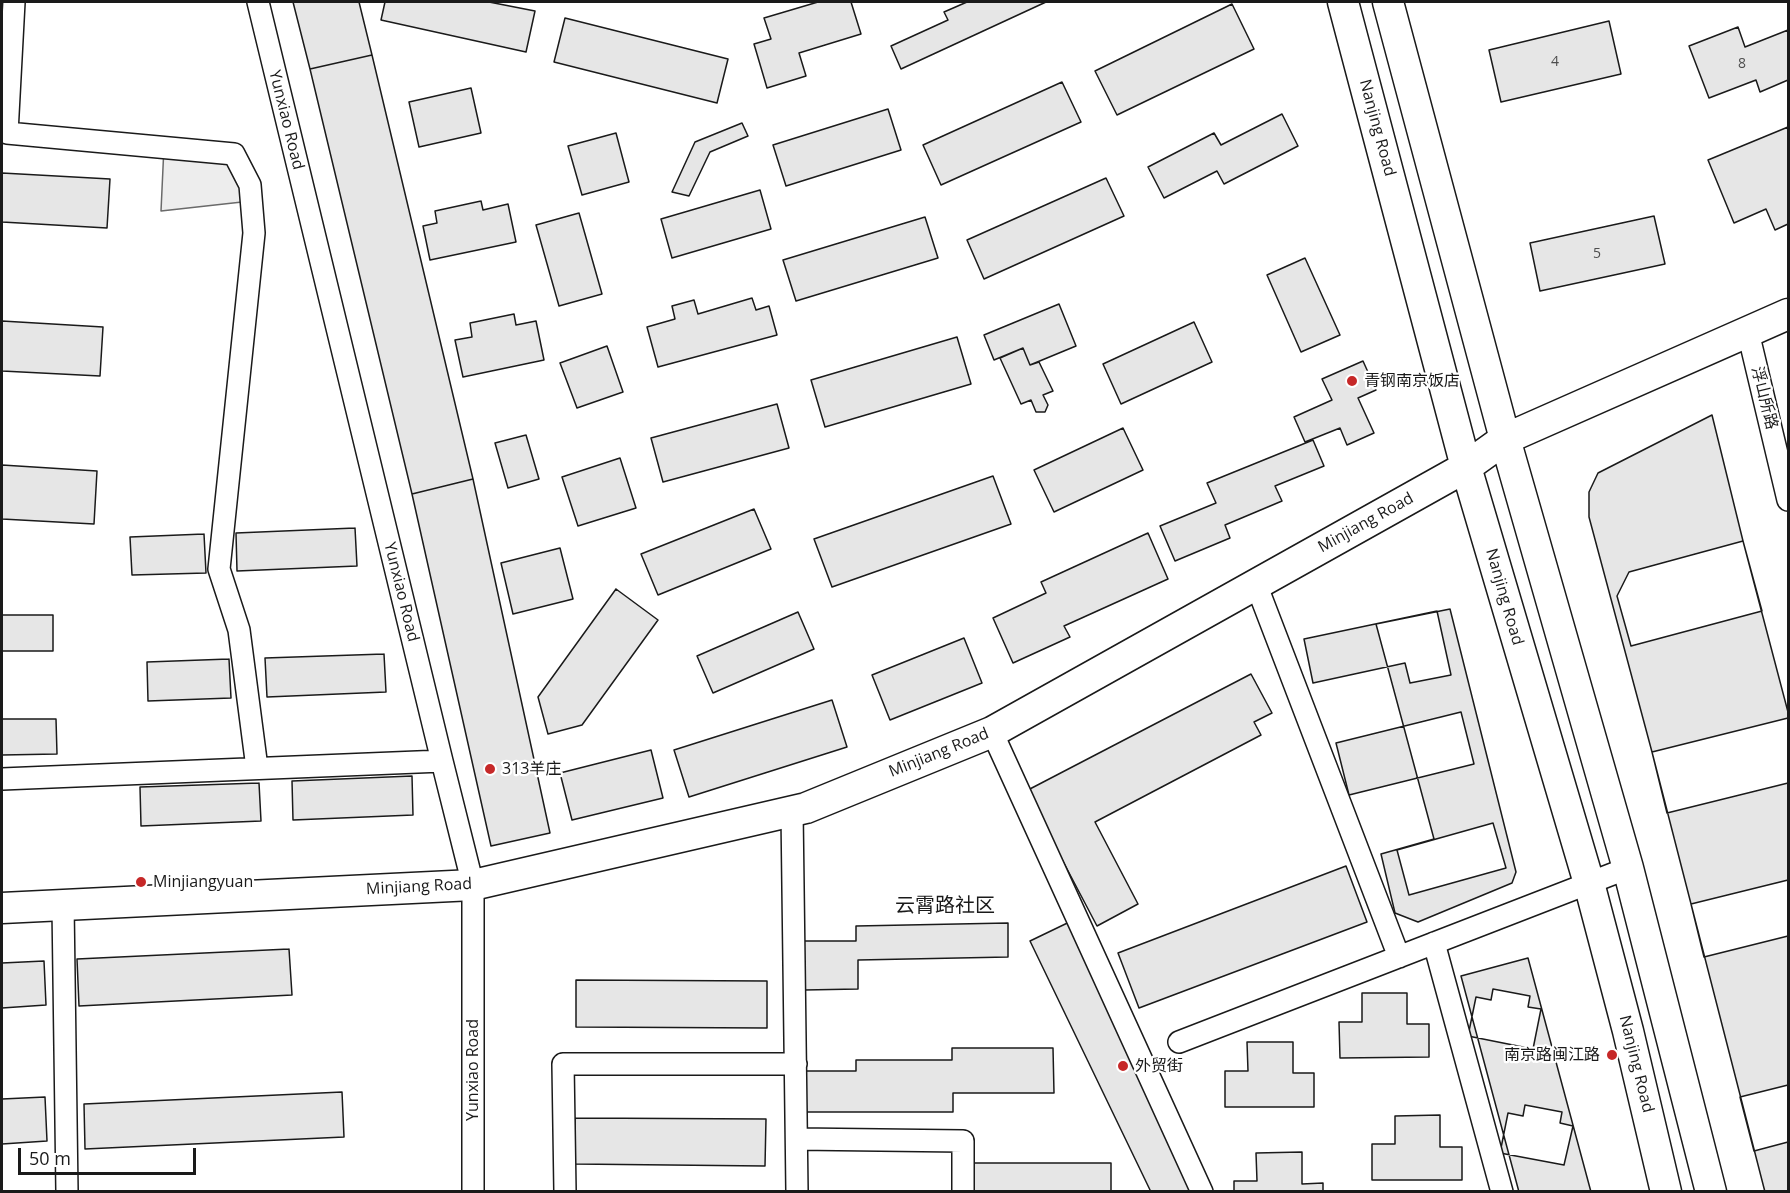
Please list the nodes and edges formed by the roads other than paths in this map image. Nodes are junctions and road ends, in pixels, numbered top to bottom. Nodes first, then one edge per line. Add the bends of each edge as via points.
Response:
1 (14, 2) edge
2 (258, 2) edge
3 (1343, 2) edge
4 (1388, 2) edge
5 (1788, 314) edge
6 (1748, 332) junction
7 (1505, 438) junction
8 (1466, 467) junction
9 (1788, 500) edge
10 (1256, 584) junction
11 (992, 732) junction
12 (442, 761) junction
13 (257, 768) junction
14 (2, 779) edge
15 (792, 811) junction
16 (1628, 868) junction
17 (1589, 884) junction
18 (473, 885) junction
19 (63, 905) junction
20 (2, 908) edge
21 (1434, 943) junction
22 (1399, 957) junction
23 (1179, 1042) dead end
24 (796, 1064) junction
25 (797, 1139) junction
26 (67, 1191) edge
27 (473, 1191) edge
28 (565, 1191) edge
29 (797, 1191) edge
30 (963, 1191) edge
31 (1202, 1191) edge
32 (1502, 1191) edge
33 (1666, 1191) edge
34 (1712, 1191) edge

1 - 13 street via 6,133 234,154 250,185 254,232 219,569 240,630
2 - 12 street, Yunxiao Road
3 - 8 main road, Nanjing Road
4 - 7 main road
5 - 6 main road, Minjiang Road
6 - 7 main road, Minjiang Road
6 - 9 street, 浮山所路
7 - 8 main road, Minjiang Road
7 - 16 main road
8 - 10 main road, Minjiang Road
8 - 17 main road, Nanjing Road
10 - 11 main road, Minjiang Road
10 - 22 street
11 - 15 main road, Minjiang Road
11 - 31 street
12 - 13 street
12 - 18 street, Yunxiao Road
13 - 14 street
15 - 18 main road, Minjiang Road
15 - 24 street
16 - 17 street
16 - 34 main road
17 - 21 street
17 - 33 main road, Nanjing Road
18 - 19 main road, Minjiang Road
18 - 27 street, Yunxiao Road
19 - 20 main road, Minjiang Road
19 - 26 street
21 - 22 street
21 - 32 street
22 - 23 street
24 - 25 street
24 - 28 street via 563,1064
25 - 29 street
25 - 30 street via 963,1141

